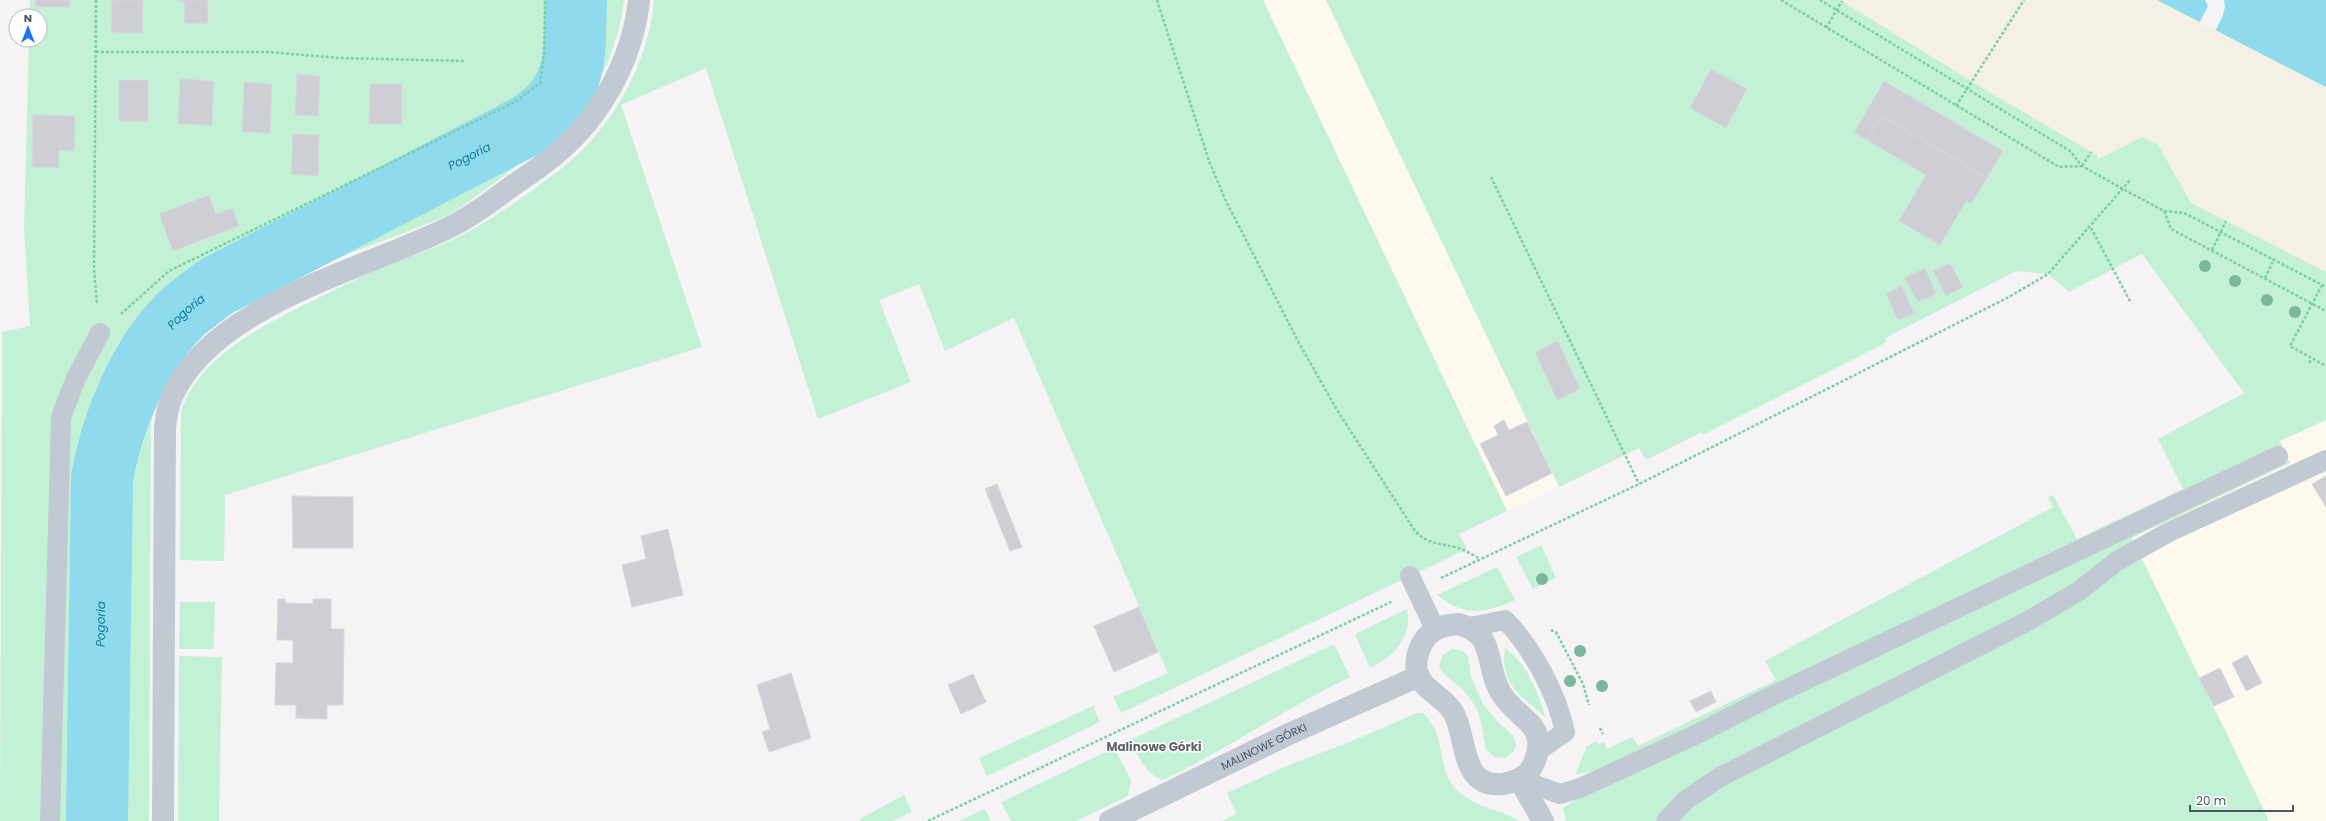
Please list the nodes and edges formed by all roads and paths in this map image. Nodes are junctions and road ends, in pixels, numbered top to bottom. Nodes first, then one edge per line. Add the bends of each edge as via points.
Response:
1 (96, 0) edge
2 (545, 0) edge
3 (639, 0) edge
4 (1157, 0) edge
5 (1781, 0) edge
6 (1820, 0) edge
7 (2024, 0) edge
8 (1842, 1) dead end
9 (1837, 10) junction
10 (1826, 28) junction
11 (96, 52) junction
12 (465, 61) dead end
13 (1968, 89) junction
14 (1956, 106) junction
15 (2091, 152) dead end
16 (2082, 166) junction
17 (1491, 177) dead end
18 (2132, 179) dead end
19 (2123, 189) junction
20 (2164, 212) junction
21 (2226, 221) dead end
22 (2091, 228) junction
23 (2220, 232) junction
24 (2212, 250) junction
25 (2274, 259) junction
26 (2265, 278) junction
27 (2322, 285) junction
28 (2326, 287) edge
29 (2131, 303) dead end
30 (2312, 303) junction
31 (2326, 311) edge
32 (100, 332) junction
33 (2312, 359) junction
34 (2309, 363) dead end
35 (2326, 366) edge
36 (2278, 456) dead end
37 (2326, 460) edge
38 (1639, 484) junction
39 (1480, 559) junction
40 (1413, 583) junction
41 (1470, 627) junction
42 (1435, 629) junction
43 (1419, 676) junction
44 (1600, 728) dead end
45 (1603, 734) dead end
46 (1539, 750) junction
47 (1519, 779) junction
48 (50, 821) edge
49 (163, 821) edge
50 (928, 821) edge
51 (1110, 821) edge
52 (1543, 821) edge
53 (1666, 821) edge

1 - 11 path
2 - 32 path via 544,54 540,83 515,102 169,271
3 - 49 street via 629,48 612,84 583,128 556,154 487,205 451,227 336,275 284,299 241,323 202,354 178,386 170,400 165,429
4 - 39 path via 1217,180 1299,343 1337,410 1415,531 1427,540 1458,548
5 - 10 path
6 - 9 path
7 - 13 path
8 - 9 path
9 - 10 path
9 - 13 path
10 - 14 path
11 - 12 path via 268,52 340,58
11 - 32 path via 94,269
13 - 14 path
13 - 16 path via 2070,151
14 - 16 path via 2059,167
15 - 16 path
16 - 19 path
17 - 38 path
18 - 19 path
19 - 20 path
19 - 22 path
20 - 23 path via 2184,213
20 - 24 path via 2171,229
21 - 23 path
22 - 29 path
22 - 38 path via 2048,274 2007,298
23 - 24 path
23 - 25 path
24 - 26 path
25 - 26 path
25 - 27 path
26 - 30 path
27 - 28 path
27 - 30 path
30 - 31 path
30 - 33 path via 2290,346
32 - 48 lane via 76,378 60,417
33 - 34 path
33 - 35 path
36 - 47 lane via 1617,772 1560,794
37 - 53 lane via 2169,532 2117,562 2078,591 2028,621 1720,777 1686,800
38 - 39 path
39 - 40 path
40 - 42 lane
40 - 50 path
41 - 42 street via 1458,624
41 - 46 street via 1485,641 1494,677 1502,695 1530,721 1535,730
41 - 46 lane via 1504,620 1521,637 1556,700 1565,732
42 - 43 street via 1420,646 1417,657
43 - 47 street via 1453,712 1460,728 1465,758 1477,776 1498,784
43 - 51 street, MALINOWE GÓRKI via 1289,734
44 - 45 path
46 - 47 street via 1533,766
47 - 52 street

